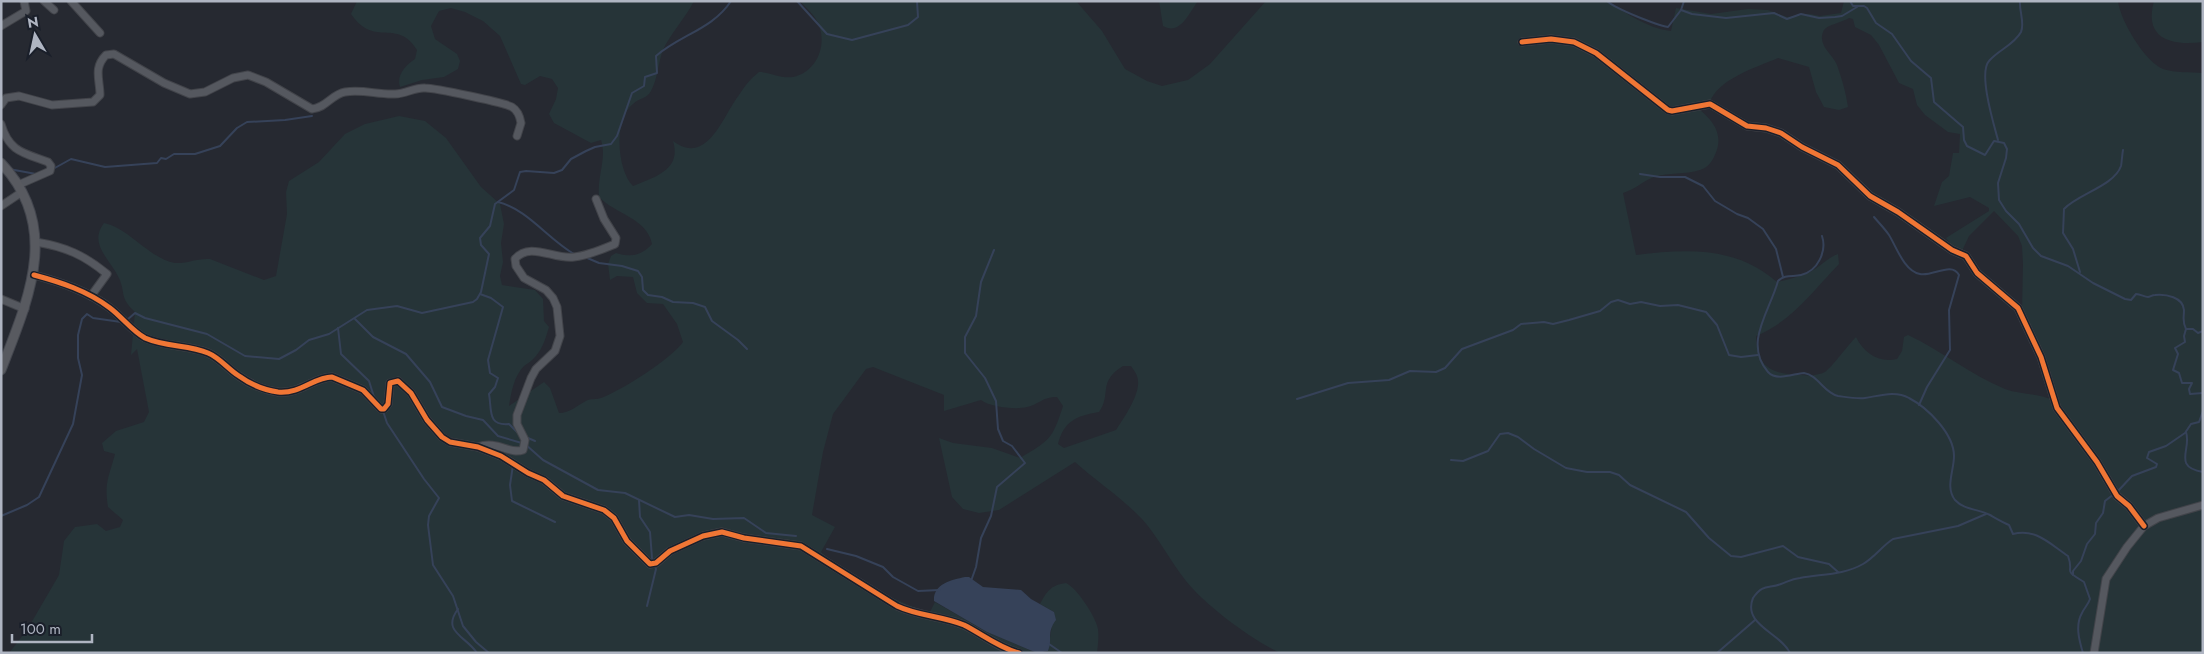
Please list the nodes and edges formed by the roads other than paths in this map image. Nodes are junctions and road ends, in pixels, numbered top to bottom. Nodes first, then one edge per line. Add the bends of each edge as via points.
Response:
1 (24, 1) edge
2 (44, 1) edge
3 (71, 1) edge
4 (54, 10) dead end
5 (1, 26) edge
6 (100, 33) dead end
7 (1522, 42) dead end
8 (1, 105) edge
9 (1, 124) edge
10 (517, 136) dead end
11 (1, 163) edge
12 (20, 189) junction
13 (596, 198) dead end
14 (1, 206) edge
15 (36, 242) junction
16 (34, 275) junction
17 (91, 296) junction
18 (1, 299) edge
19 (24, 309) junction
20 (1, 370) edge
21 (478, 447) junction
22 (2203, 505) edge
23 (2144, 526) junction
24 (1019, 653) edge
25 (2094, 653) edge

1 - 5 street via 26,11
2 - 4 street
3 - 6 street
7 - 23 street via 1551,39 1574,42 1596,54 1668,110 1710,104 1747,126 1777,131 1838,165 1870,196 1966,256 1976,273 2018,308 2041,357 2055,404 2097,462 2115,494
8 - 10 street via 6,98 15,96 52,105 93,102 100,95 99,64 106,56 114,54 164,84 190,94 205,92 246,74 312,109 320,108 343,92 359,90 395,94 423,88 494,101 516,111 521,123
9 - 12 street via 7,140 15,149 51,166 50,171
11 - 12 main road
12 - 14 street
12 - 15 main road via 30,208
13 - 21 street via 616,238 615,244 576,257 564,258 531,250 523,251 515,259 524,278 546,290 553,298 560,339 552,355 533,374 517,415 517,424 526,440 523,450 518,452 493,444
15 - 16 main road
15 - 17 street via 62,246 90,260 107,274
16 - 17 street
16 - 19 main road
17 - 21 street via 146,338 208,353 258,387 278,392 299,389 332,376 363,390 384,409 388,404 389,386 398,381 406,387 442,437
18 - 19 street
19 - 20 main road
21 - 24 street via 544,480 563,496 611,515 627,541 650,564 670,551 715,532 801,546 897,606 963,625
22 - 23 street via 2164,515
23 - 25 street via 2106,579

